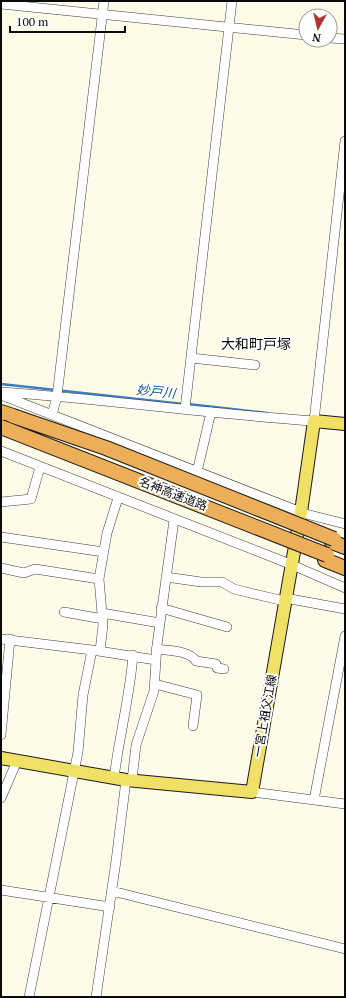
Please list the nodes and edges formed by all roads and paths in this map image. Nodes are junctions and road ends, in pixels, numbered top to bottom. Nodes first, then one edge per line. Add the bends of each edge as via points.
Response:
1 (104, 1) edge
2 (232, 1) edge
3 (1, 4) edge
4 (103, 14) junction
5 (230, 27) junction
6 (298, 34) edge
7 (345, 141) edge
8 (341, 220) edge
9 (191, 358) junction
10 (255, 365) dead end
11 (1, 393) edge
12 (57, 393) junction
13 (185, 405) junction
14 (211, 412) junction
15 (7, 414) edge
16 (52, 415) junction
17 (314, 421) junction
18 (345, 424) edge
19 (5, 428) edge
20 (1, 451) edge
21 (40, 466) junction
22 (197, 472) junction
23 (118, 498) junction
24 (1, 502) edge
25 (301, 512) junction
26 (174, 520) junction
27 (345, 524) edge
28 (1, 537) edge
29 (341, 543) edge
30 (104, 552) junction
31 (345, 562) edge
32 (290, 564) junction
33 (1, 568) edge
34 (345, 568) edge
35 (166, 577) junction
36 (99, 580) junction
37 (345, 588) edge
38 (284, 600) junction
39 (162, 608) junction
40 (345, 609) edge
41 (64, 612) dead end
42 (102, 616) junction
43 (160, 623) junction
44 (227, 627) dead end
45 (345, 636) edge
46 (6, 639) edge
47 (156, 649) junction
48 (96, 650) junction
49 (133, 655) junction
50 (156, 660) junction
51 (224, 669) dead end
52 (155, 684) junction
53 (194, 726) dead end
54 (1, 735) edge
55 (1, 758) edge
56 (18, 761) junction
57 (74, 771) junction
58 (114, 778) junction
59 (129, 780) junction
60 (252, 792) junction
61 (1, 798) edge
62 (314, 800) junction
63 (345, 804) edge
64 (1, 890) edge
65 (112, 891) junction
66 (49, 898) junction
67 (110, 907) junction
68 (345, 949) edge
69 (30, 997) edge
70 (96, 997) edge

1 - 4 street
2 - 5 street
3 - 4 street
4 - 5 street
4 - 12 street
5 - 6 street
5 - 9 street
7 - 8 street
8 - 17 street
9 - 10 street
9 - 13 street
11 - 12 street
11 - 16 street
12 - 13 street
12 - 16 street
13 - 14 street
14 - 17 street
14 - 22 street
15 - 29 highway, bridge via 106,448
16 - 22 street
17 - 18 main road
17 - 25 main road, 一宮上祖父江線
19 - 31 highway, 名神高速道路, bridge
19 - 34 highway, bridge
20 - 21 street
21 - 23 street
21 - 24 street via 31,499
22 - 25 street
23 - 26 street
23 - 30 street
25 - 27 street
25 - 32 main road, 一宮上祖父江線
26 - 32 street
26 - 35 street
28 - 30 street
30 - 36 street
32 - 37 street
32 - 38 main road, 一宮上祖父江線
33 - 36 street via 24,573 35,569
35 - 38 street via 222,582 234,589
35 - 39 street
36 - 42 street
38 - 40 street
38 - 60 main road, 一宮上祖父江線
39 - 43 street
39 - 44 street
41 - 42 street
42 - 43 street
42 - 48 street
43 - 47 street
45 - 62 street
46 - 48 street
46 - 54 street
47 - 50 street
47 - 51 street via 193,656 196,660 216,664 217,668
48 - 49 street
48 - 57 street via 82,695
49 - 50 street
49 - 58 street
50 - 52 street
52 - 53 street via 197,695
52 - 59 street via 151,705 136,745
55 - 56 main road
56 - 57 main road
56 - 61 street
57 - 58 main road
57 - 66 street
58 - 59 main road
59 - 60 main road
59 - 65 street
60 - 62 street
62 - 63 street
64 - 66 street
65 - 67 street
65 - 68 street
66 - 67 street
66 - 69 street
67 - 70 street

